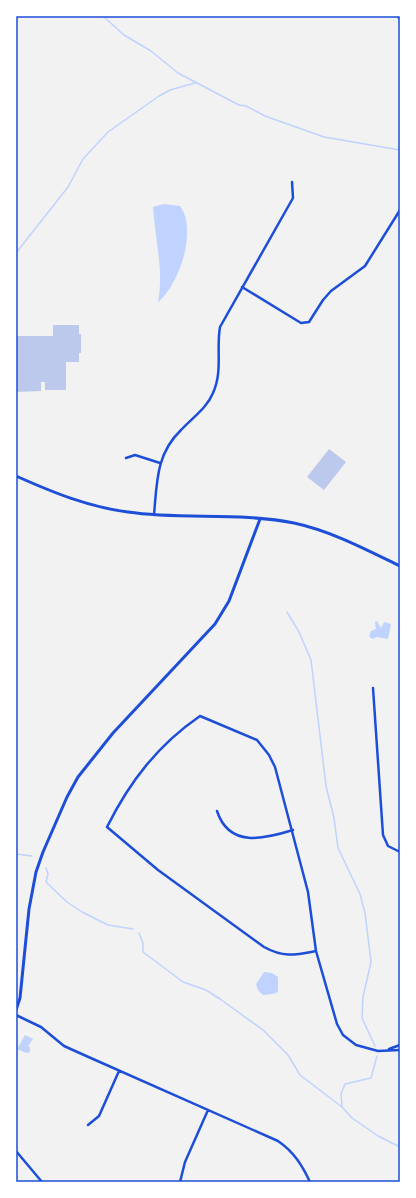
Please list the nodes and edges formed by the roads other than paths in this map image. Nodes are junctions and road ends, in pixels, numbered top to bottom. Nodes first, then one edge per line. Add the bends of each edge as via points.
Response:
1 (398, 16) edge
2 (400, 19) edge
3 (292, 182) dead end
4 (400, 210) edge
5 (242, 287) junction
6 (126, 458) dead end
7 (160, 463) junction
8 (16, 476) edge
9 (154, 515) junction
10 (260, 519) junction
11 (400, 566) edge
12 (373, 688) dead end
13 (217, 811) dead end
14 (293, 830) junction
15 (400, 852) edge
16 (316, 951) junction
17 (16, 1010) edge
18 (16, 1015) edge
19 (400, 1046) edge
20 (387, 1050) junction
21 (400, 1050) edge
22 (119, 1071) junction
23 (208, 1110) junction
24 (88, 1126) dead end
25 (16, 1153) edge
26 (42, 1182) edge
27 (180, 1182) edge
28 (310, 1182) edge

1 - 2 street
3 - 5 street via 293,198
4 - 5 street via 365,266 331,291 308,323 301,323
5 - 7 street via 220,327 220,369 213,394 170,443
6 - 7 street via 135,456
7 - 9 street
8 - 9 street via 83,503
9 - 10 street
10 - 11 street via 322,530
10 - 17 street via 229,601 214,624 113,733 78,777 67,797 42,852 36,872 28,915 20,998
12 - 15 street via 383,835 388,846
13 - 14 street via 221,822 240,836 267,838
14 - 16 street via 308,892
14 - 16 street via 275,767 264,748 257,740 200,716 182,728 158,751 122,797 107,827 158,870 264,947 276,954 291,956
16 - 20 street via 337,1024 343,1035 361,1048 378,1052
18 - 22 street via 41,1027 64,1046
19 - 20 street
20 - 21 street
22 - 23 street
22 - 24 street via 99,1116
23 - 27 street via 185,1162
23 - 28 street via 287,1147 298,1159
25 - 26 street

